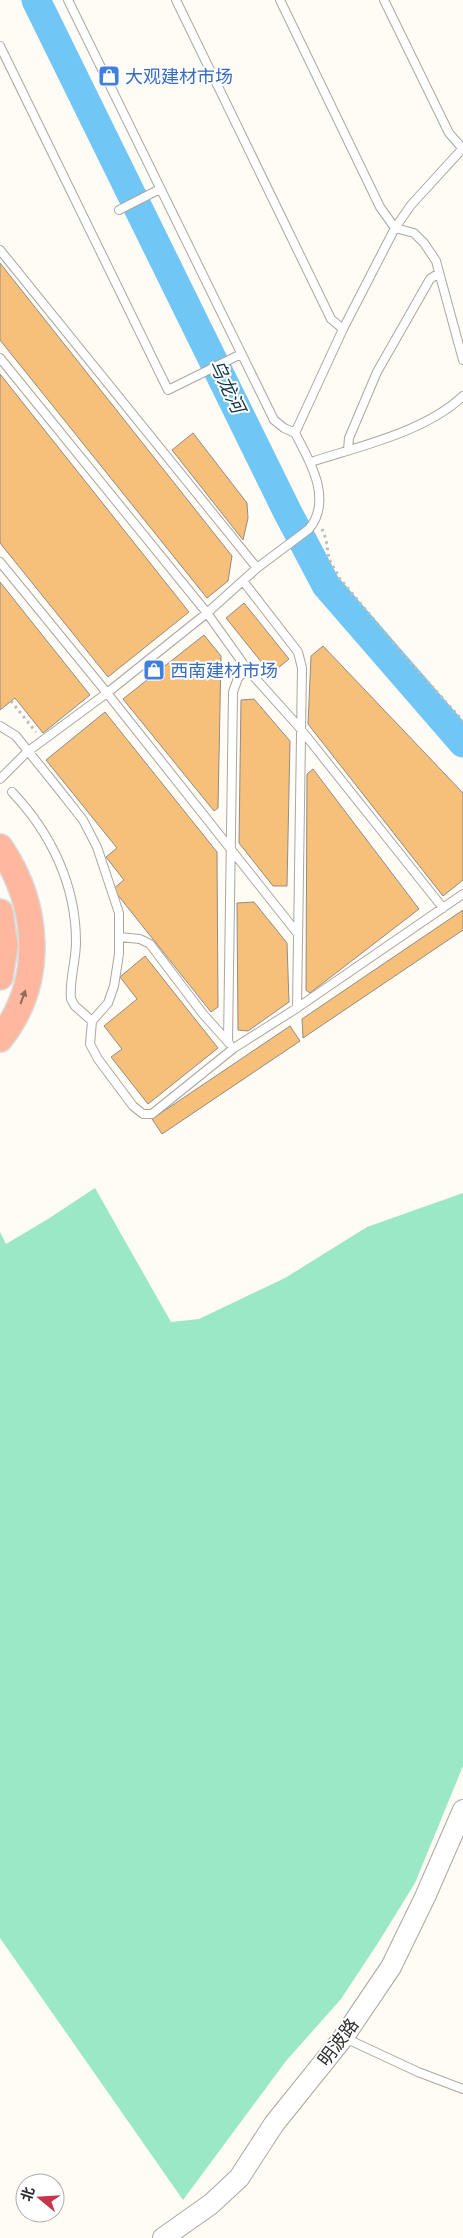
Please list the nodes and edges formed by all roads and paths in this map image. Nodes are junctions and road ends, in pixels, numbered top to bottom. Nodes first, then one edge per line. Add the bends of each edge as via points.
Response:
1 (68, 0) edge
2 (176, 0) edge
3 (280, 0) edge
4 (384, 0) edge
5 (0, 46) edge
6 (463, 148) edge
7 (160, 189) junction
8 (119, 210) dead end
9 (395, 228) junction
10 (0, 250) edge
11 (439, 273) junction
12 (343, 329) junction
13 (241, 354) junction
14 (0, 358) edge
15 (463, 360) edge
16 (463, 396) edge
17 (295, 432) junction
18 (348, 450) junction
19 (311, 462) junction
20 (316, 520) junction
21 (0, 562) edge
22 (257, 568) junction
23 (243, 581) junction
24 (207, 613) junction
25 (247, 668) junction
26 (107, 693) junction
27 (11, 701) dead end
28 (463, 721) edge
29 (0, 726) edge
30 (299, 727) junction
31 (43, 740) junction
32 (27, 752) junction
33 (0, 779) edge
34 (12, 792) dead end
35 (0, 847) edge
36 (229, 848) junction
37 (463, 894) edge
38 (443, 908) junction
39 (0, 912) edge
40 (298, 934) junction
41 (119, 937) junction
42 (0, 977) edge
43 (297, 1008) junction
44 (92, 1021) junction
45 (0, 1040) edge
46 (231, 1045) junction
47 (463, 1810) edge
48 (343, 2038) junction
49 (463, 2089) edge
50 (163, 2238) edge

1 - 7 lane
2 - 12 lane via 332,319
3 - 9 lane via 380,207
4 - 6 lane via 449,133
5 - 13 lane via 168,390
6 - 9 lane via 411,205
7 - 8 lane
7 - 13 lane
9 - 11 lane via 414,233 424,242 436,261
9 - 12 lane
10 - 22 lane
11 - 15 lane
11 - 18 lane via 430,279 377,372 349,438
12 - 17 lane
13 - 17 lane via 274,420
14 - 24 lane
16 - 18 lane via 450,408 412,428
17 - 19 lane
18 - 19 lane
19 - 20 lane via 320,495
20 - 22 lane via 310,529
20 - 28 path via 326,539 329,559 340,579
21 - 26 lane
22 - 23 lane
23 - 24 lane
23 - 30 lane via 298,652 302,668
24 - 25 lane
24 - 26 lane
25 - 30 lane
25 - 36 lane via 238,678 233,692
26 - 31 lane
26 - 36 lane
27 - 31 path
29 - 32 lane via 16,736
30 - 38 lane
30 - 40 lane
31 - 32 lane
32 - 33 lane
32 - 41 lane via 82,820 97,847 119,913
34 - 44 lane via 38,822 65,875 76,936 71,1000
45 -> 35 main road via 22,1002 33,947 24,893
36 - 40 lane
36 - 46 lane
37 - 38 lane
38 - 43 lane
39 - 42 main road via 4,946
40 - 43 lane
41 - 44 lane via 114,986 108,1003
41 - 46 lane via 140,938 150,944
43 - 46 lane
44 - 46 lane via 90,1044 98,1059 133,1106 143,1114 152,1114
47 - 48 street, 明波路 via 426,1897 391,1967
48 - 49 lane
48 - 50 street, 明波路 via 274,2124 239,2178 211,2204

